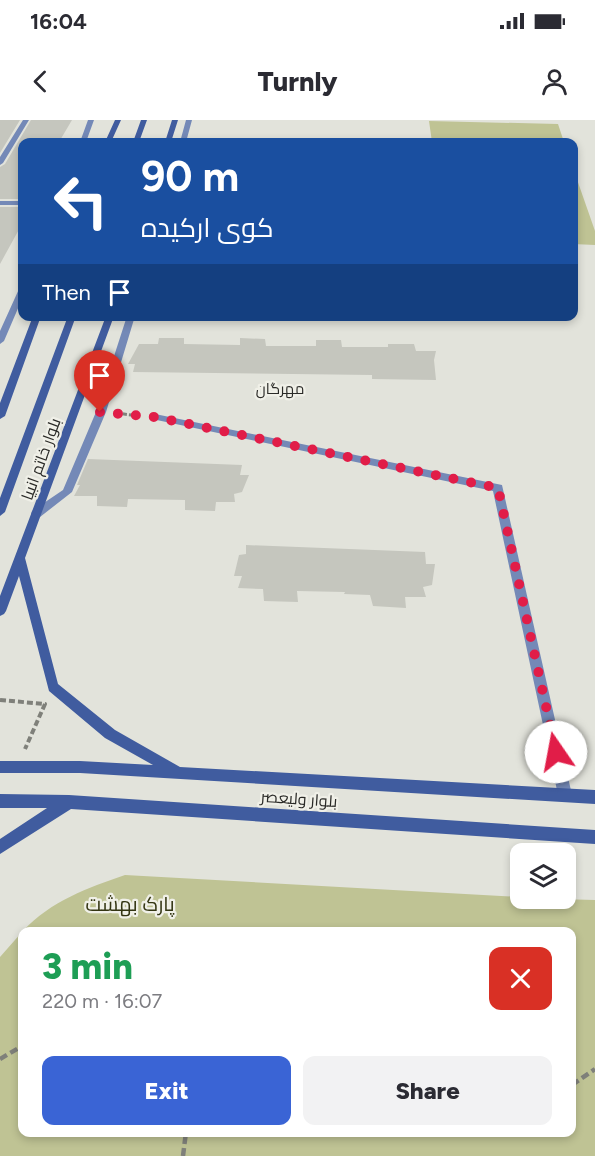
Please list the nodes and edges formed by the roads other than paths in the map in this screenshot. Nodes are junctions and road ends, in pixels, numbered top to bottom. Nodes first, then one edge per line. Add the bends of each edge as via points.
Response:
1 (26, 120) edge
2 (91, 120) edge
3 (118, 120) edge
4 (144, 120) edge
5 (175, 120) edge
6 (189, 120) edge
7 (84, 138) edge
8 (110, 138) edge
9 (137, 138) edge
10 (169, 138) edge
11 (184, 138) edge
12 (0, 163) edge
13 (0, 203) edge
14 (18, 204) edge
15 (18, 300) edge
16 (35, 321) edge
17 (70, 321) edge
18 (108, 321) edge
19 (129, 321) edge
20 (0, 341) edge
21 (0, 416) edge
22 (155, 417) road end
23 (0, 512) edge
24 (36, 514) junction
25 (20, 558) junction
26 (5, 586) edge
27 (0, 611) edge
28 (0, 767) edge
29 (179, 772) junction
30 (565, 795) junction
31 (595, 797) edge
32 (0, 801) edge
33 (69, 802) junction
34 (595, 837) edge
35 (0, 847) edge

1 - 12 street
2 - 7 street
3 - 8 main road
4 - 9 main road
5 - 10 main road
6 - 11 street
13 - 14 street
15 - 20 street
16 - 21 main road
17 - 23 main road, بلوار خاتم انبیا
18 - 24 main road, بلوار خاتم انبیا
19 - 24 street via 100,412 67,492
22 - 30 street via 498,488
24 - 25 main road, بلوار خاتم انبیا
25 - 26 main road, بلوار خاتم انبیا
25 - 29 main road via 53,687 110,734
26 - 27 main road, بلوار خاتم انبیا
28 - 29 main road, بلوار ولیعصر via 81,766
29 - 30 main road, بلوار ولیعصر
30 - 31 main road, بلوار ولیعصر
32 - 33 main road, بلوار ولیعصر
33 - 34 main road, بلوار ولیعصر
33 - 35 main road

